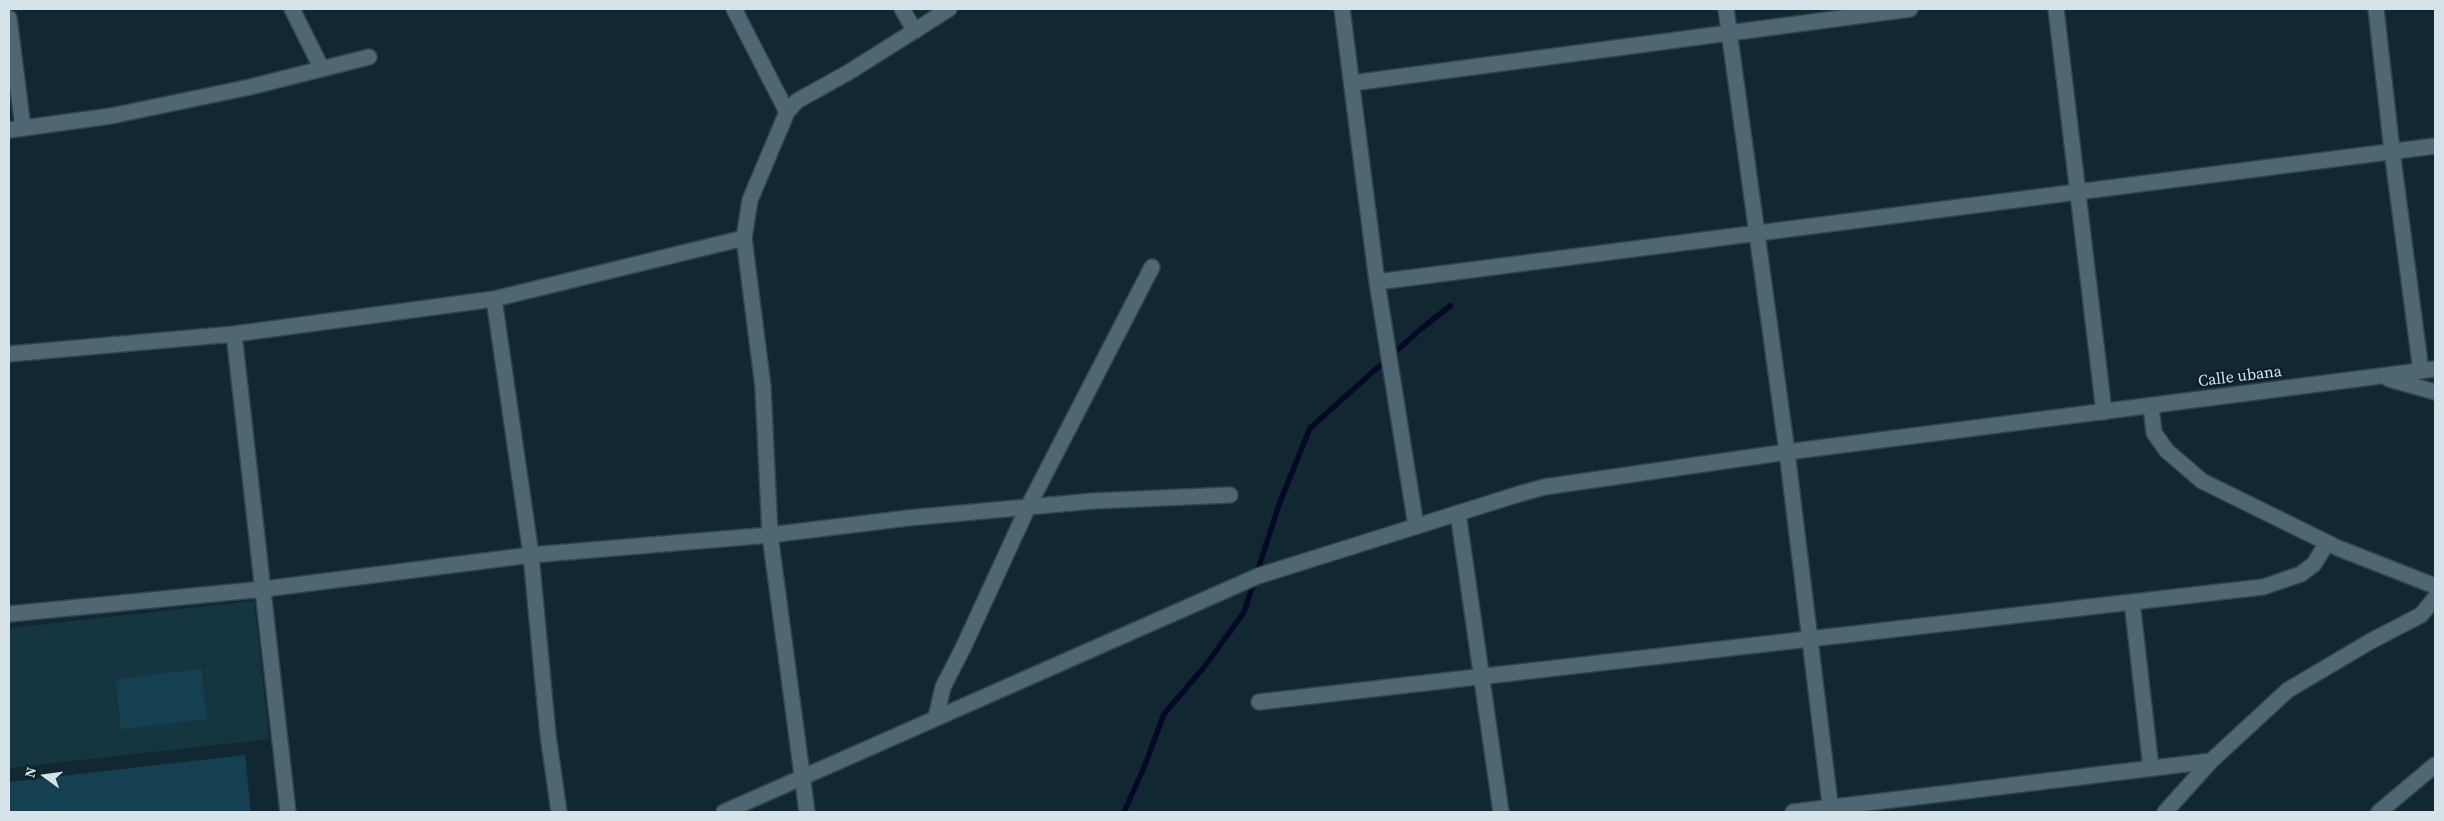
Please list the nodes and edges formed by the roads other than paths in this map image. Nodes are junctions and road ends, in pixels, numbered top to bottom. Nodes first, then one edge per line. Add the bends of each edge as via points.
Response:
1 (292, 9) edge
2 (734, 9) edge
3 (902, 9) edge
4 (949, 9) edge
5 (1342, 9) edge
6 (1726, 9) edge
7 (1910, 9) edge
8 (2056, 9) edge
9 (2376, 9) edge
10 (9, 18) edge
11 (915, 31) junction
12 (1729, 32) junction
13 (368, 57) dead end
14 (322, 69) junction
15 (1352, 83) junction
16 (787, 112) junction
17 (16, 129) edge
18 (2435, 146) edge
19 (2392, 151) junction
20 (2076, 192) junction
21 (1757, 233) junction
22 (744, 238) junction
23 (1152, 267) dead end
24 (1377, 282) junction
25 (494, 299) junction
26 (234, 334) junction
27 (9, 354) edge
28 (2428, 370) edge
29 (2380, 376) junction
30 (2435, 392) edge
31 (2151, 406) junction
32 (2104, 412) junction
33 (1786, 452) junction
34 (1230, 495) dead end
35 (1028, 507) junction
36 (1458, 513) junction
37 (1416, 526) junction
38 (770, 535) junction
39 (2327, 543) junction
40 (531, 555) junction
41 (2435, 586) edge
42 (264, 589) junction
43 (2435, 598) edge
44 (2132, 602) junction
45 (9, 614) edge
46 (1809, 639) junction
47 (1481, 677) junction
48 (1259, 702) dead end
49 (936, 718) junction
50 (2211, 761) junction
51 (2435, 765) edge
52 (2151, 768) junction
53 (801, 777) junction
54 (1831, 810) edge
55 (2167, 811) edge
56 (288, 812) edge
57 (559, 812) edge
58 (724, 812) edge
59 (807, 812) edge
60 (1500, 812) edge
61 (1793, 812) edge
62 (2379, 812) edge

1 - 14 street
2 - 16 street
3 - 11 street
4 - 11 street
5 - 15 street
6 - 12 street
7 - 12 street
8 - 20 street
9 - 19 street
10 - 17 street
11 - 16 street via 797,101
12 - 15 street
12 - 21 street
13 - 14 street
14 - 17 street via 111,116
15 - 24 street
16 - 22 street via 750,200
18 - 19 street
19 - 20 street
19 - 28 street
20 - 21 street
20 - 32 street
21 - 24 street
21 - 33 street
22 - 25 street
22 - 38 street via 763,387
23 - 35 street
24 - 37 street
25 - 26 street
25 - 40 street
26 - 27 street
26 - 42 street
28 - 29 street, Calle ubana
29 - 30 street
29 - 31 street, Calle ubana
31 - 32 street, Calle ubana
31 - 39 street via 2154,433 2167,451 2202,481
32 - 33 street, Calle ubana
33 - 36 street, Calle ubana via 1544,487
33 - 46 street
34 - 35 street
35 - 38 street
35 - 49 street via 943,687
36 - 37 street, Calle ubana
36 - 47 street
37 - 49 street, Calle ubana via 1258,576
38 - 40 street
38 - 53 street
39 - 41 street
39 - 44 street via 2314,564 2301,574 2263,587
40 - 42 street
40 - 57 street
42 - 45 street
42 - 56 street
43 - 50 street via 2421,615 2288,690
44 - 46 street
44 - 52 street
46 - 47 street
46 - 54 street
47 - 48 street
47 - 60 street
49 - 53 street, Calle ubana
50 - 52 street
50 - 55 street
51 - 62 street
52 - 54 street
53 - 58 street, Calle ubana
53 - 59 street
54 - 61 street

